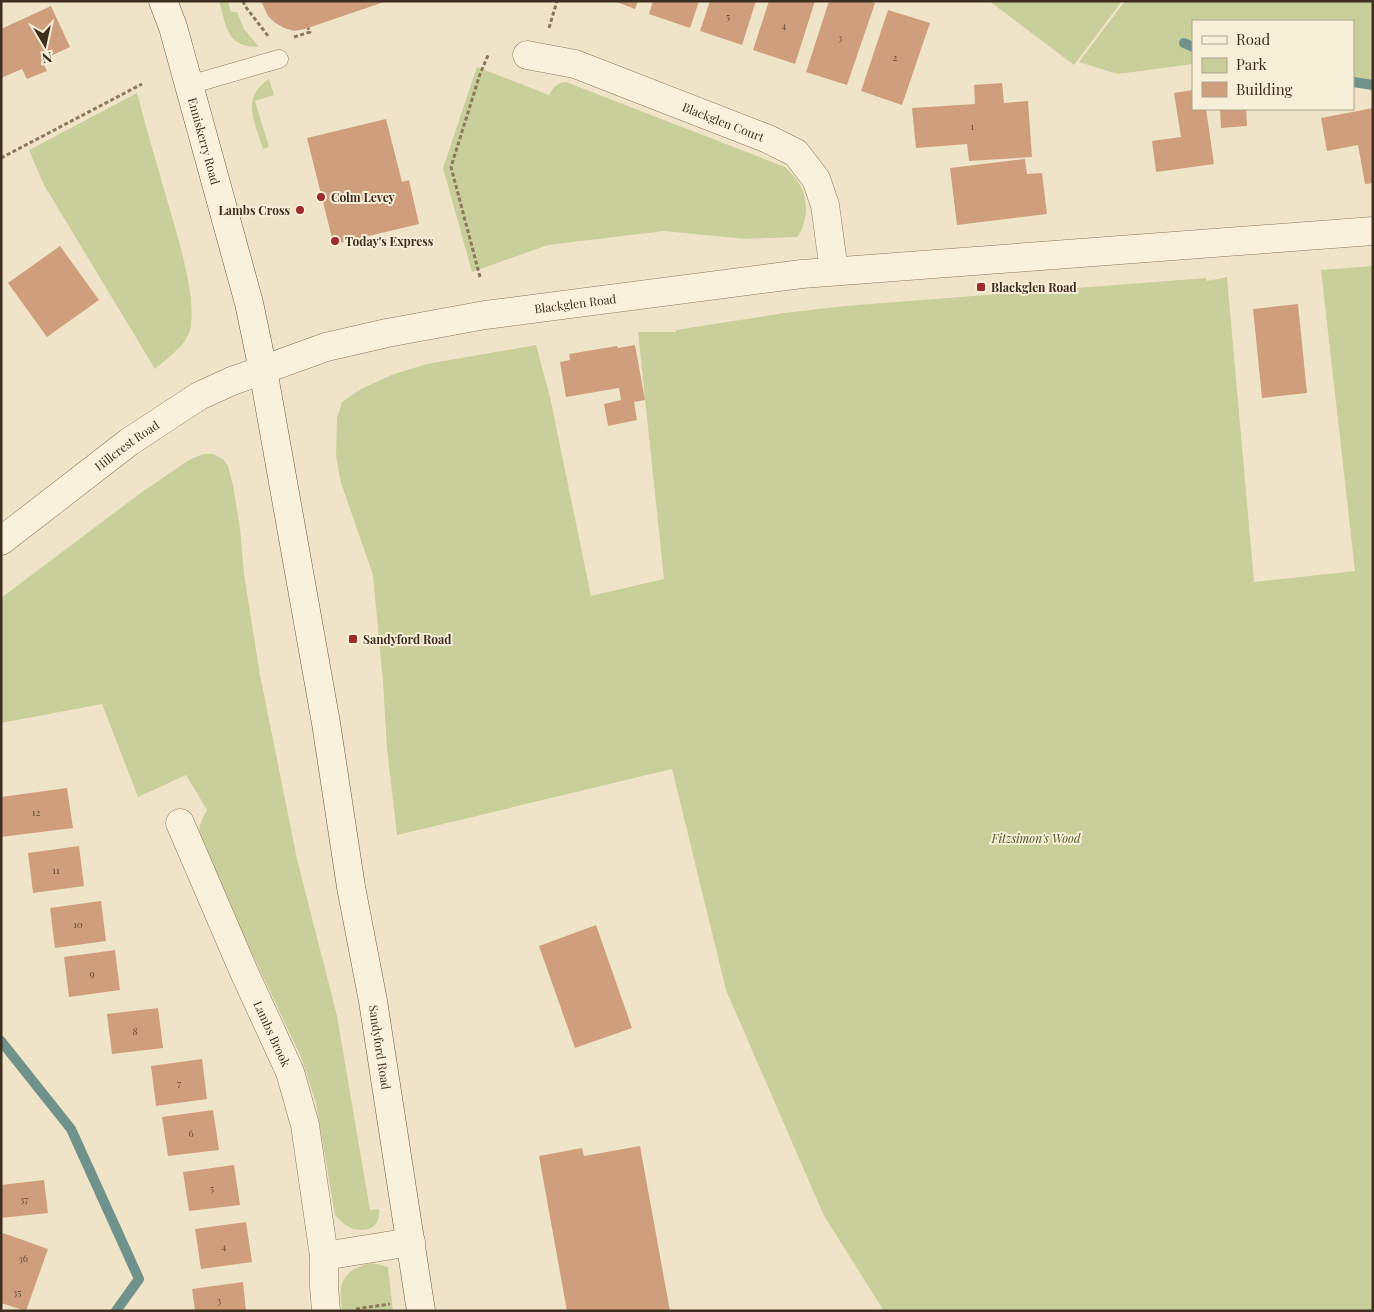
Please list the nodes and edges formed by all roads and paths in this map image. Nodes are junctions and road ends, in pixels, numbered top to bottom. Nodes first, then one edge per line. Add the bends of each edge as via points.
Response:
1 (163, 1) edge
2 (243, 1) edge
3 (489, 53) dead end
4 (527, 54) dead end
5 (279, 59) joint
6 (142, 84) dead end
7 (189, 85) junction
8 (1, 158) edge
9 (1373, 231) edge
10 (834, 271) junction
11 (480, 277) dead end
12 (263, 370) junction
13 (1, 541) edge
14 (180, 823) dead end
15 (411, 1242) junction
16 (324, 1256) junction
17 (409, 1307) edge
18 (338, 1310) edge

1 - 7 street, Enniskerry Road
2 - 5 path via 274,44
3 - 11 path via 451,167
4 - 10 street, Blackglen Court via 575,64 768,139 796,153 816,178 825,205
5 - 7 lane
6 - 8 path
7 - 12 street, Enniskerry Road via 249,303
9 - 10 street, Blackglen Road
10 - 12 street, Blackglen Road via 486,315 326,348
12 - 13 street, Hillcrest Road via 232,381 179,408 129,442
12 - 15 street, Sandyford Road via 326,723
14 - 16 street, Lambs Brook via 290,1072 305,1125
15 - 16 street
15 - 17 street, Sandyford Road
16 - 18 street, Lambs Brook via 324,1286
17 - 18 path

